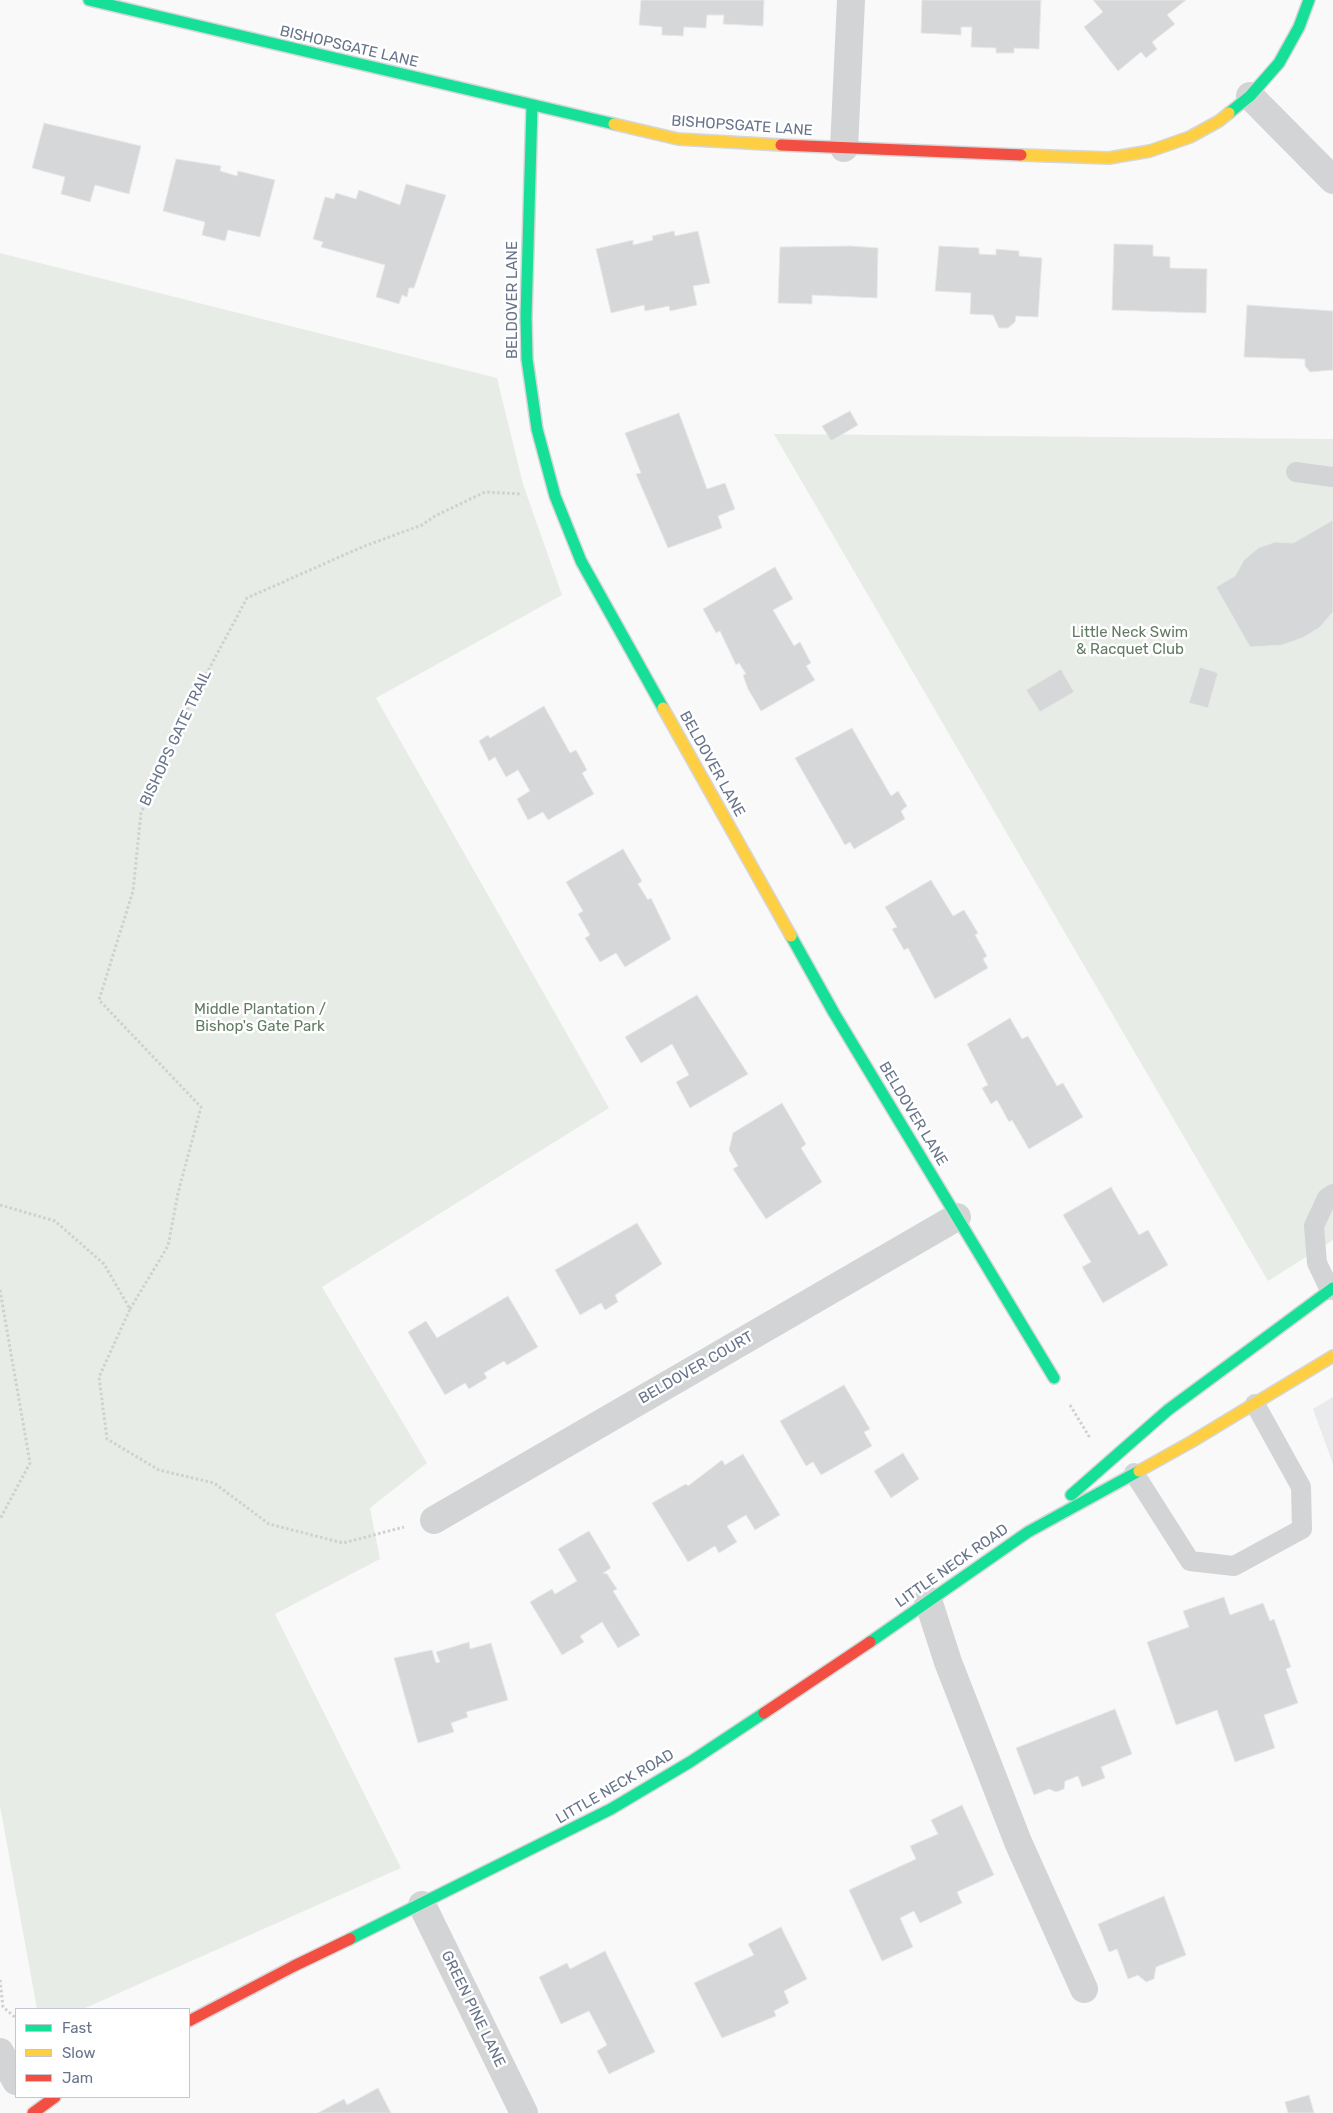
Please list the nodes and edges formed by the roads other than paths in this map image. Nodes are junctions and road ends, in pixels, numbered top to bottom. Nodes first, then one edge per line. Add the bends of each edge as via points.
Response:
1 (89, 0) edge
2 (852, 0) edge
3 (1309, 0) edge
4 (1250, 96) junction
5 (532, 106) junction
6 (844, 148) junction
7 (1333, 180) edge
8 (1296, 472) dead end
9 (1333, 477) edge
10 (1333, 1194) edge
11 (957, 1217) junction
12 (1332, 1291) edge
13 (1333, 1356) edge
14 (1054, 1378) road end
15 (1255, 1404) junction
16 (1134, 1473) junction
17 (434, 1520) road end
18 (1028, 1532) junction
19 (928, 1600) junction
20 (422, 1905) junction
21 (1084, 1989) dead end
22 (190, 2020) edge
23 (0, 2052) edge
24 (15, 2079) edge
25 (524, 2113) edge

1 - 5 street, BISHOPSGATE LANE
2 - 6 street
3 - 4 street, BISHOPSGATE LANE via 1299,26 1278,63
4 - 6 street, BISHOPSGATE LANE via 1219,121 1190,137 1150,151 1109,158
4 - 7 street
5 - 6 street, BISHOPSGATE LANE via 678,139
5 - 11 street, BELDOVER LANE via 527,359 537,428 555,496 586,570 834,1013
8 - 9 lane
10 - 12 lane via 1326,1198 1314,1226 1317,1263
11 - 14 street, BELDOVER LANE
11 - 17 street, BELDOVER COURT
12 - 18 street, LITTLE NECK ROAD via 1168,1410
13 - 15 street, LITTLE NECK ROAD
15 - 16 street, LITTLE NECK ROAD
15 - 16 lane via 1301,1487 1302,1529 1234,1566 1190,1561
16 - 18 street, LITTLE NECK ROAD
18 - 19 street, LITTLE NECK ROAD
19 - 20 street, LITTLE NECK ROAD via 690,1762 611,1809
19 - 21 street via 948,1662 1018,1842
20 - 22 street, LITTLE NECK ROAD
20 - 25 street, GREEN PINE LANE
23 - 24 street

